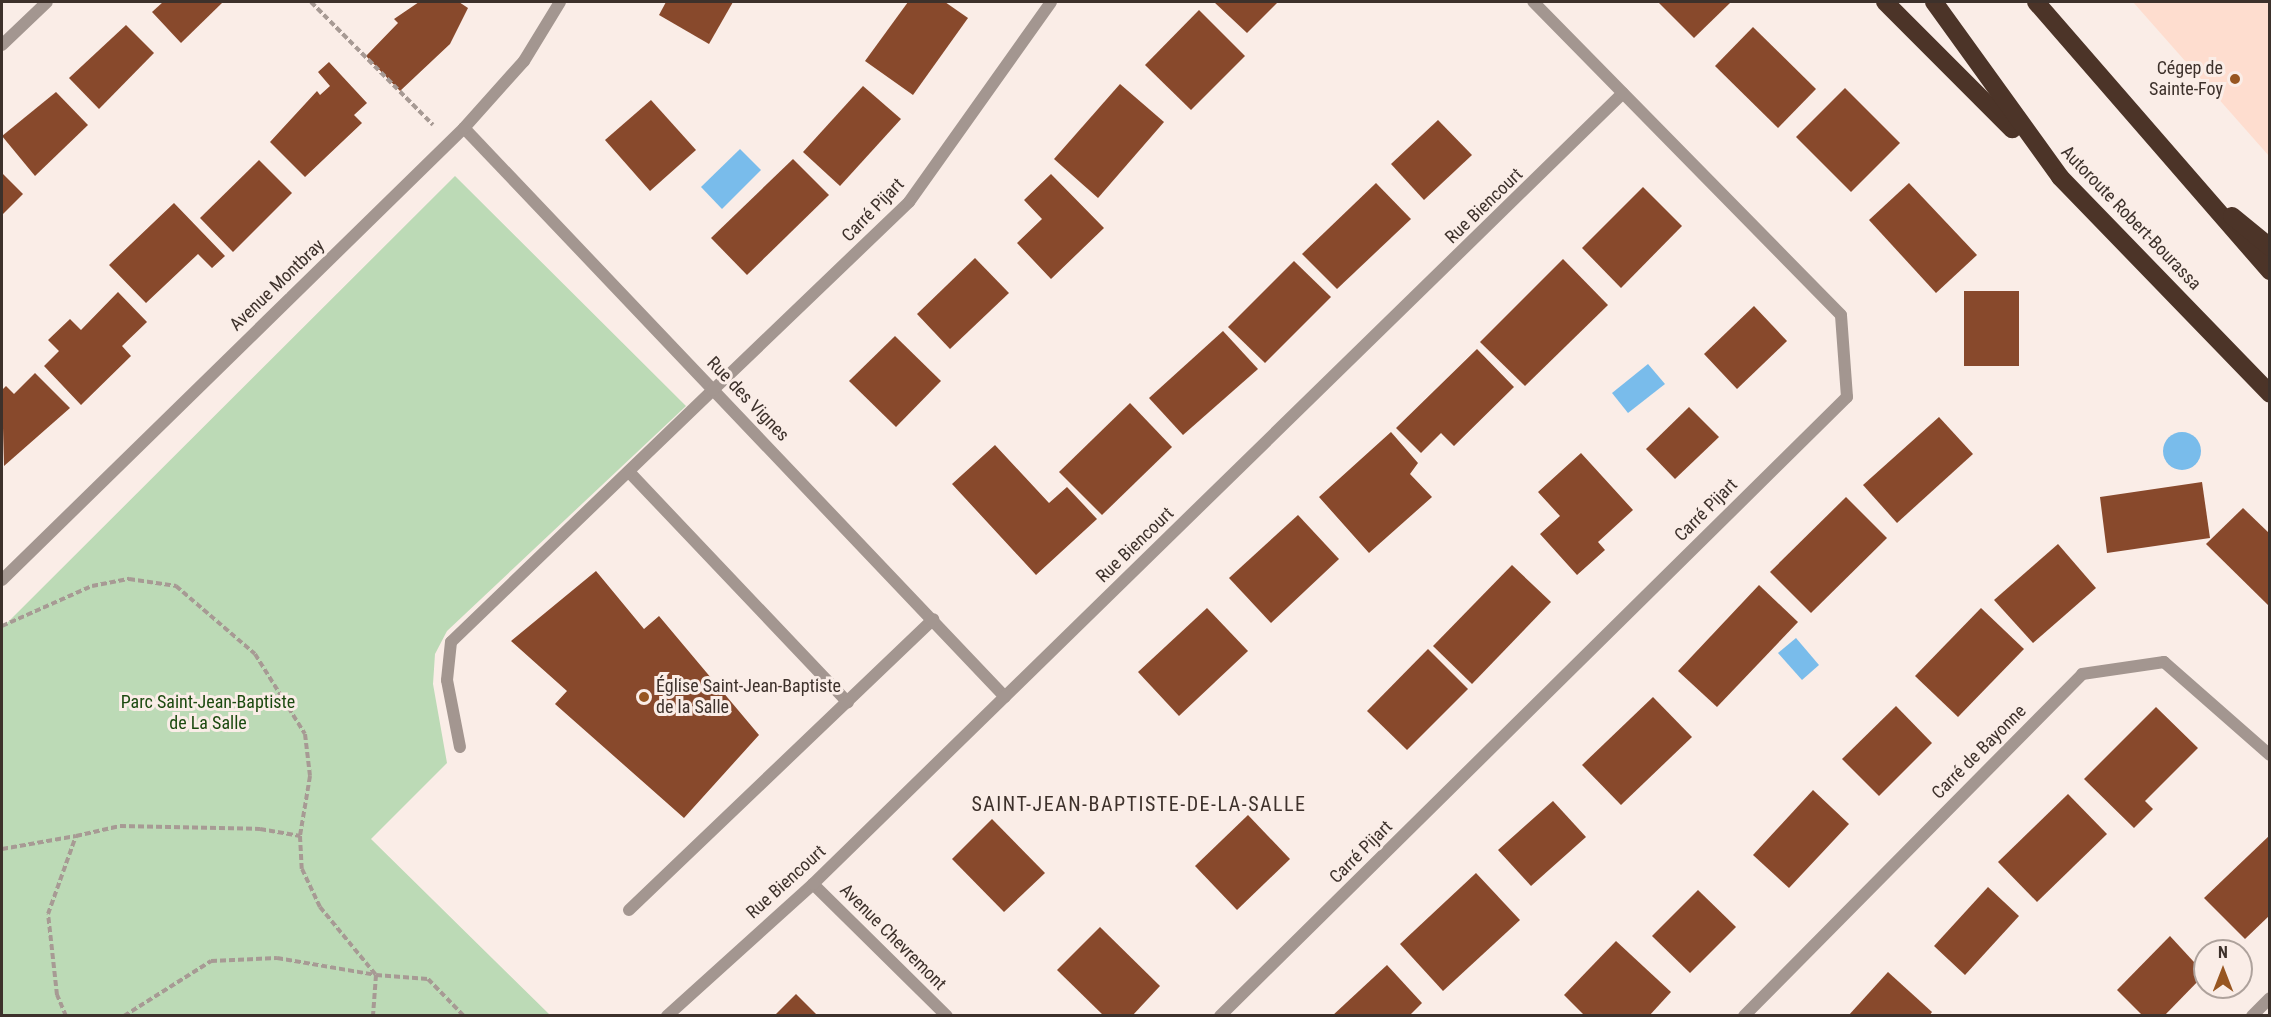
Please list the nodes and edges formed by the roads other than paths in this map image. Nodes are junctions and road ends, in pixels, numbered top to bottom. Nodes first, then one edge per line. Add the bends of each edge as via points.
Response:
1 (47, 2) edge
2 (560, 2) edge
3 (1051, 2) edge
4 (1533, 2) edge
5 (1885, 2) edge
6 (1934, 2) edge
7 (2036, 2) edge
8 (2, 45) edge
9 (1623, 93) junction
10 (464, 128) junction
11 (2182, 174) junction
12 (2060, 177) junction
13 (2270, 247) edge
14 (2270, 271) edge
15 (713, 390) junction
16 (2270, 394) edge
17 (631, 474) junction
18 (2, 580) edge
19 (933, 619) junction
20 (1005, 697) junction
21 (848, 703) junction
22 (460, 747) dead end
23 (2270, 755) edge
24 (813, 884) junction
25 (630, 910) dead end
26 (2270, 998) edge
27 (667, 1016) edge
28 (947, 1016) edge
29 (1220, 1016) edge
30 (1744, 1016) edge
31 (2252, 1016) edge

1 - 8 street
2 - 10 street, Avenue Montbray via 524,61
3 - 15 street, Carré Pijart via 909,202
4 - 9 street, Carré Pijart
5 - 12 highway
6 - 12 highway, Autoroute Robert-Bourassa
7 - 11 highway
9 - 20 street, Rue Biencourt
9 - 29 street, Carré Pijart via 1841,315 1847,397
10 - 15 street, Rue des Vignes
10 - 18 street, Avenue Montbray
11 - 13 highway
11 - 14 highway
12 - 16 highway, Autoroute Robert-Bourassa
15 - 17 street, Carré Pijart
15 - 19 street, Rue des Vignes
17 - 21 street
17 - 22 street, Carré Pijart via 451,642 447,680
19 - 20 street, Rue des Vignes
19 - 21 street
20 - 24 street, Rue Biencourt
21 - 25 street
23 - 30 street, Carré de Bayonne via 2164,662 2082,674
24 - 27 street, Rue Biencourt
24 - 28 street, Avenue Chevremont
26 - 31 street

